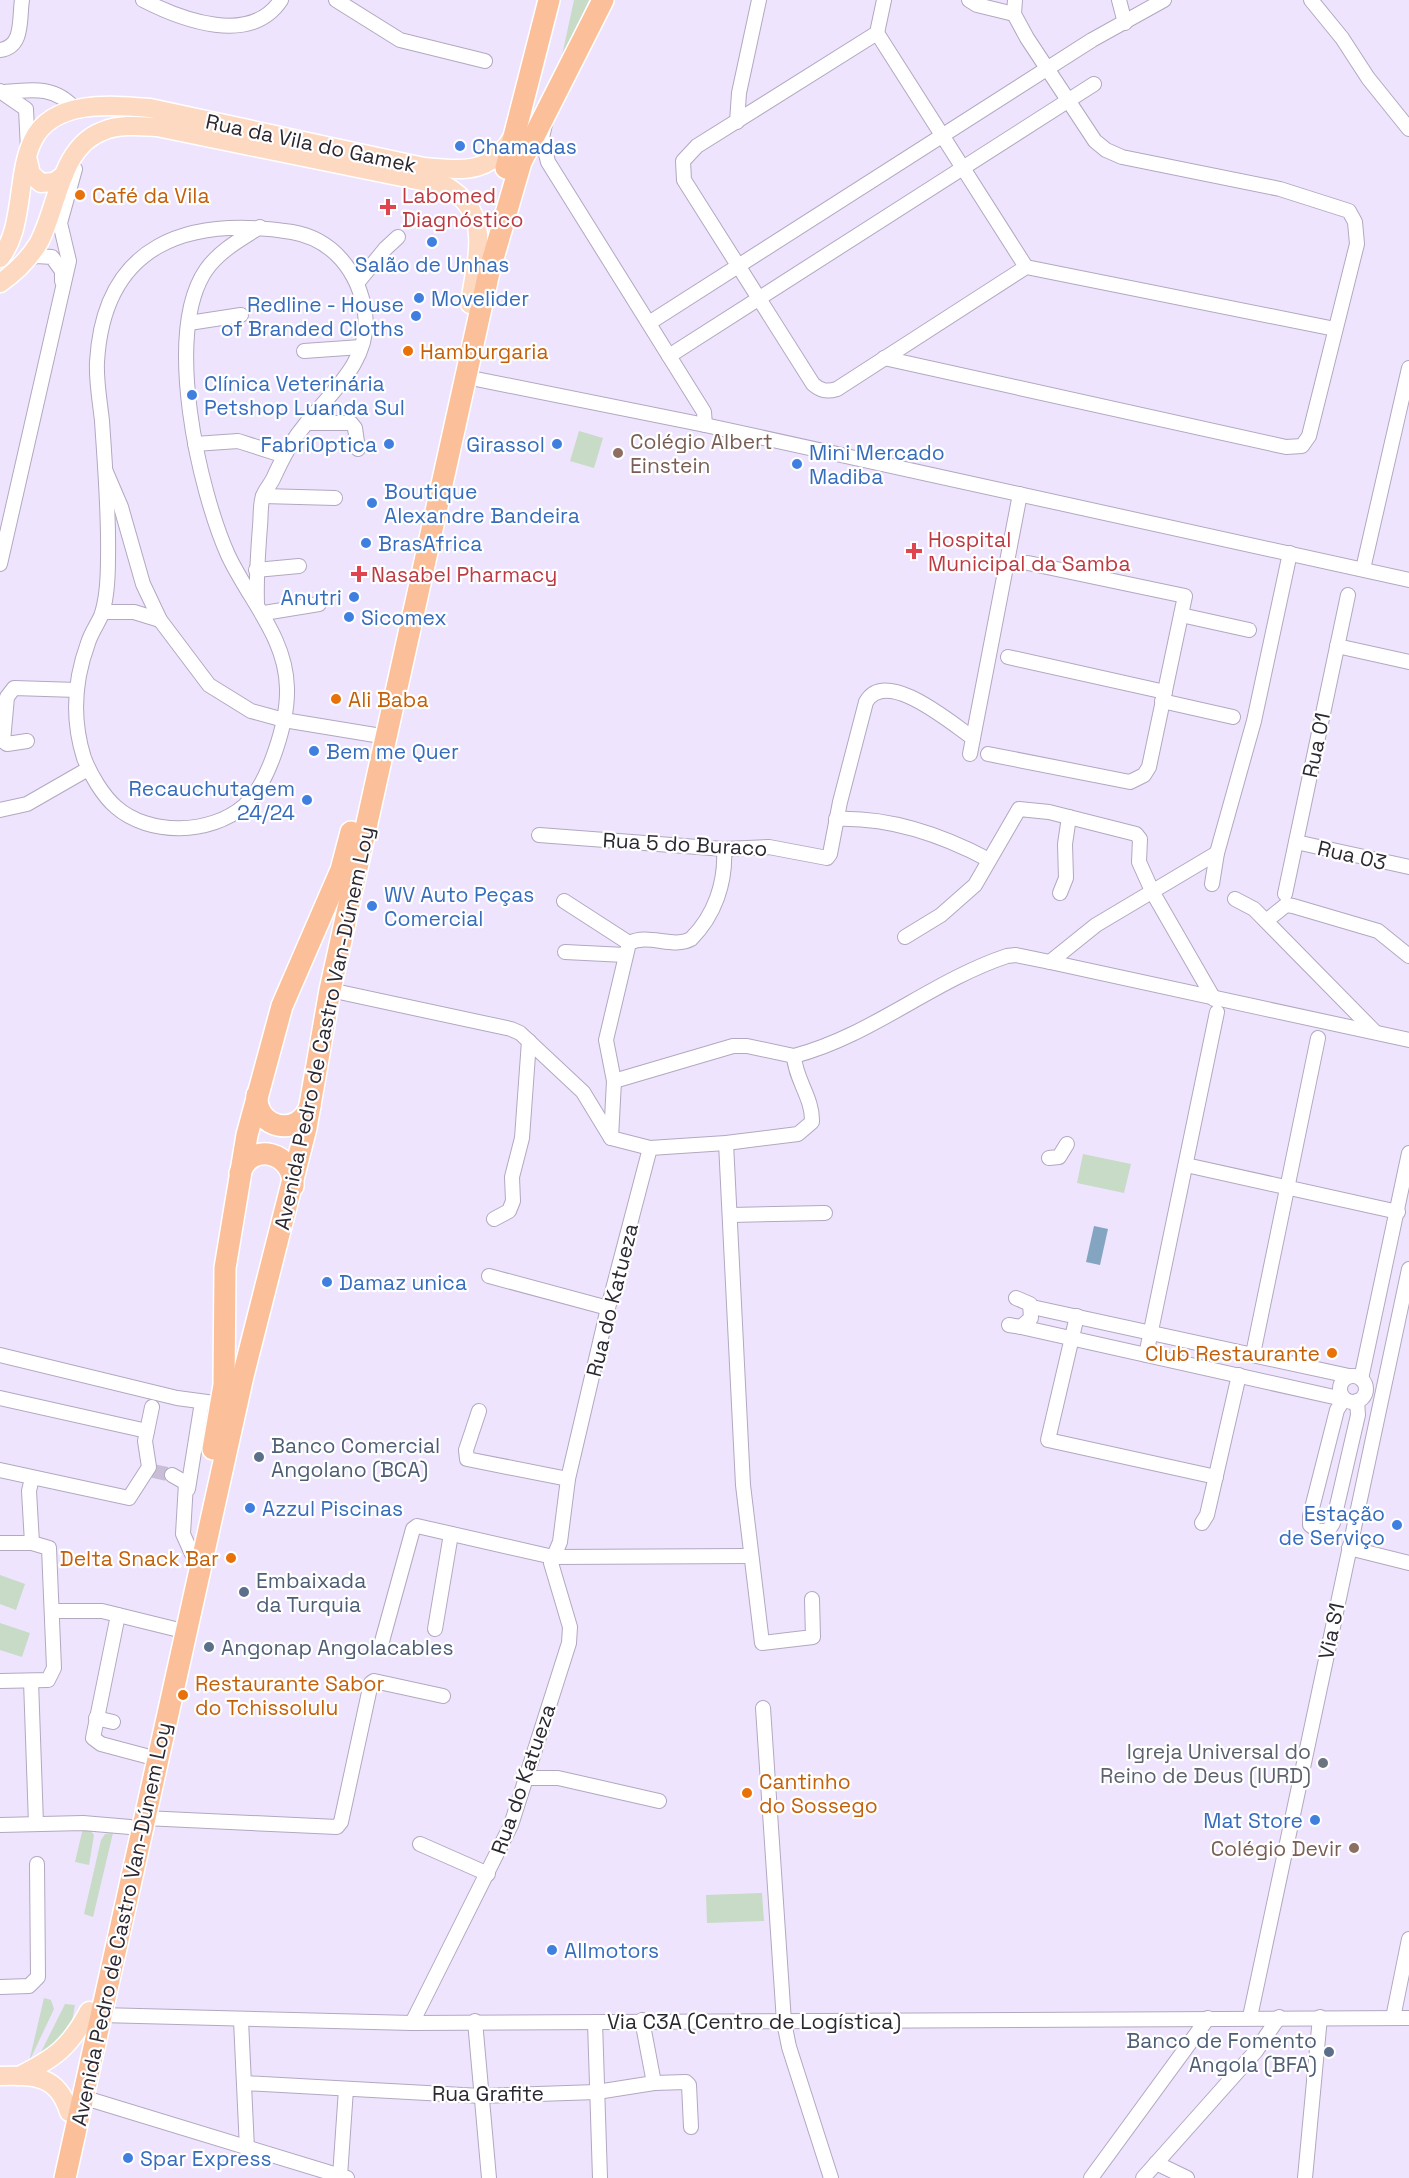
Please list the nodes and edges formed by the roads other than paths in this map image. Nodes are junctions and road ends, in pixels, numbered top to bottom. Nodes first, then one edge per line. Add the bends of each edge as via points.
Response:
1 (22, 0) edge
2 (143, 0) edge
3 (281, 0) edge
4 (336, 0) edge
5 (549, 0) edge
6 (603, 0) edge
7 (759, 0) edge
8 (884, 0) edge
9 (969, 0) edge
10 (1119, 0) edge
11 (1164, 0) edge
12 (1311, 0) edge
13 (1015, 7) edge
14 (1125, 22) junction
15 (877, 33) junction
16 (0, 50) edge
17 (485, 61) dead end
18 (1046, 69) junction
19 (1094, 84) dead end
20 (2, 91) edge
21 (557, 91) junction
22 (1070, 100) junction
23 (76, 110) junction
24 (521, 117) junction
25 (737, 122) junction
26 (1409, 129) edge
27 (942, 136) junction
28 (84, 144) junction
29 (28, 161) junction
30 (962, 168) junction
31 (64, 175) junction
32 (260, 227) junction
33 (398, 237) dead end
34 (0, 258) edge
35 (28, 259) junction
36 (738, 266) junction
37 (1026, 267) junction
38 (477, 273) junction
39 (358, 282) junction
40 (0, 283) edge
41 (62, 285) junction
42 (759, 299) junction
43 (241, 315) dead end
44 (189, 323) junction
45 (649, 323) junction
46 (1335, 329) junction
47 (361, 347) junction
48 (304, 351) dead end
49 (669, 357) junction
50 (885, 358) junction
51 (1409, 368) edge
52 (466, 376) junction
53 (306, 423) junction
54 (705, 424) junction
55 (195, 444) junction
56 (358, 449) dead end
57 (282, 455) junction
58 (105, 470) junction
59 (1020, 494) junction
60 (263, 496) junction
61 (335, 498) dead end
62 (1290, 553) junction
63 (1028, 563) dead end
64 (0, 564) edge
65 (299, 566) dead end
66 (1363, 569) junction
67 (256, 570) junction
68 (1409, 580) edge
69 (1348, 595) dead end
70 (319, 604) dead end
71 (260, 608) junction
72 (103, 612) junction
73 (1181, 615) junction
74 (160, 620) junction
75 (1249, 630) dead end
76 (1337, 646) junction
77 (1008, 657) dead end
78 (1409, 662) edge
79 (76, 690) junction
80 (1164, 696) junction
81 (1233, 717) dead end
82 (284, 720) junction
83 (375, 735) junction
84 (973, 738) junction
85 (27, 741) dead end
86 (969, 754) dead end
87 (988, 754) dead end
88 (88, 769) junction
89 (0, 810) edge
90 (1069, 817) junction
91 (836, 819) junction
92 (539, 835) dead end
93 (1296, 842) junction
94 (724, 849) junction
95 (1217, 854) junction
96 (989, 860) junction
97 (1409, 867) edge
98 (1212, 884) dead end
99 (1060, 893) dead end
100 (1153, 893) junction
101 (1285, 894) dead end
102 (1235, 899) dead end
103 (564, 901) dead end
104 (1266, 921) junction
105 (905, 937) dead end
106 (627, 949) junction
107 (565, 952) dead end
108 (1409, 956) edge
109 (1050, 962) junction
110 (330, 990) junction
111 (1216, 1005) junction
112 (1374, 1032) junction
113 (1318, 1038) dead end
114 (1409, 1040) edge
115 (529, 1041) junction
116 (794, 1056) junction
117 (614, 1081) junction
118 (257, 1095) junction
119 (310, 1105) junction
120 (611, 1137) junction
121 (726, 1143) junction
122 (1067, 1144) dead end
123 (650, 1148) junction
124 (1409, 1153) edge
125 (1050, 1158) dead end
126 (1186, 1165) junction
127 (239, 1177) junction
128 (1288, 1187) junction
129 (293, 1188) junction
130 (1398, 1212) junction
131 (825, 1213) dead end
132 (731, 1215) junction
133 (494, 1219) dead end
134 (1409, 1269) edge
135 (489, 1276) dead end
136 (1016, 1298) dead end
137 (1032, 1307) junction
138 (608, 1308) junction
139 (1077, 1316) junction
140 (1403, 1322) edge
141 (1151, 1331) junction
142 (1072, 1338) junction
143 (1146, 1354) junction
144 (1253, 1354) junction
145 (0, 1355) edge
146 (1239, 1376) junction
147 (1355, 1378) junction
148 (0, 1398) edge
149 (1345, 1401) junction
150 (152, 1407) dead end
151 (214, 1407) junction
152 (479, 1411) dead end
153 (147, 1431) junction
154 (194, 1459) junction
155 (0, 1470) edge
156 (1216, 1477) junction
157 (32, 1478) junction
158 (568, 1479) junction
159 (188, 1489) junction
160 (1202, 1523) dead end
161 (452, 1534) junction
162 (32, 1543) junction
163 (0, 1544) edge
164 (1349, 1548) junction
165 (192, 1554) junction
166 (751, 1556) junction
167 (553, 1557) junction
168 (1409, 1563) edge
169 (812, 1599) dead end
170 (54, 1611) junction
171 (118, 1615) junction
172 (175, 1629) junction
173 (435, 1629) dead end
174 (381, 1645) dead end
175 (0, 1682) edge
176 (31, 1682) junction
177 (443, 1696) dead end
178 (763, 1708) dead end
179 (96, 1718) junction
180 (113, 1722) dead end
181 (146, 1756) junction
182 (526, 1778) junction
183 (659, 1801) dead end
184 (137, 1823) junction
185 (36, 1824) junction
186 (0, 1825) edge
187 (420, 1844) dead end
188 (38, 1864) dead end
189 (488, 1874) junction
190 (1409, 1939) edge
191 (0, 1987) edge
192 (94, 2013) junction
193 (1254, 2017) junction
194 (1279, 2017) junction
195 (1320, 2017) junction
196 (1208, 2018) junction
197 (1393, 2018) junction
198 (1409, 2018) edge
199 (241, 2020) junction
200 (642, 2020) junction
201 (476, 2021) junction
202 (595, 2022) junction
203 (784, 2022) junction
204 (412, 2023) junction
205 (1256, 2051) junction
206 (9, 2076) edge
207 (244, 2083) junction
208 (654, 2083) junction
209 (346, 2090) junction
210 (597, 2092) junction
211 (482, 2096) junction
212 (75, 2104) junction
213 (692, 2127) dead end
214 (247, 2149) junction
215 (1156, 2163) junction
216 (344, 2177) edge
217 (53, 2178) edge
218 (65, 2178) edge
219 (489, 2178) edge
220 (600, 2178) edge
221 (831, 2178) edge
222 (1091, 2178) edge
223 (1143, 2178) edge
224 (1187, 2178) edge
225 (1305, 2178) edge

1 - 16 street via 19,36 12,46
2 - 3 street via 184,17 234,26 262,18
4 - 17 street via 400,40
5 - 24 highway, Avenida Pedro de Castro Van-Dúnem Loy
6 - 21 highway, Avenida Pedro de Castro Van-Dúnem Loy
7 - 25 street via 739,93
8 - 15 street
9 - 13 street via 977,5
10 - 14 street
11 - 14 street
12 - 26 street
13 - 18 street
14 - 18 street
15 - 25 street
15 - 27 street
18 - 22 street
18 - 27 street
19 - 22 street
20 - 23 street via 42,88
20 - 29 street via 26,109
21 - 45 street via 542,138 548,162
21 - 52 highway, Avenida Pedro de Castro Van-Dúnem Loy via 514,178
22 - 30 street
22 - 46 street via 1095,141 1122,158 1280,189 1349,211 1355,222 1357,244
23 - 24 main road, Rua da Vila do Gamek via 108,105 150,108 424,167 466,170 499,156
23 - 28 main road via 83,126
23 - 29 main road, Rua da Vila do Gamek via 45,123 33,140
24 - 38 highway, Avenida Pedro de Castro Van-Dúnem Loy
25 - 36 street via 688,153 681,171
27 - 30 street
27 - 36 street
28 - 31 main road, Rua da Vila do Gamek
28 - 38 main road, Rua da Vila do Gamek via 111,128 157,127 446,186 467,201 477,221
28 - 41 street via 60,223 69,261
29 - 31 main road via 31,174 41,183 54,182
29 - 34 main road, Rua da Vila do Gamek via 13,235
30 - 37 street
30 - 42 street
31 - 35 main road, Rua da Vila do Gamek via 48,223
32 - 39 street via 308,234 330,247
32 - 44 street via 227,249 205,271
32 - 58 street via 227,226 187,232 151,249 122,276 106,310 97,363
33 - 39 street
35 - 40 main road, Rua da Vila do Gamek
35 - 41 street via 52,257 62,271
36 - 42 street
36 - 45 street
37 - 46 street
37 - 50 street
38 - 83 highway, Avenida Pedro de Castro Van-Dúnem Loy
39 - 47 street via 367,333
41 - 64 street
42 - 49 street
42 - 50 street via 819,389 837,389
43 - 44 street
44 - 55 street via 187,393
45 - 49 street
46 - 50 street via 1309,436 1296,448
47 - 48 street
47 - 53 street via 352,370
49 - 54 street via 704,412
51 - 66 street
52 - 54 street
52 - 110 highway, Avenida Pedro de Castro Van-Dúnem Loy
53 - 56 street via 351,423
53 - 57 street
54 - 59 street
55 - 57 street via 238,441
55 - 71 street via 215,522 234,565
57 - 60 street
58 - 72 street via 108,560
58 - 74 street via 119,500 143,584
59 - 62 street
59 - 84 street
60 - 61 street
60 - 67 street
62 - 66 street
62 - 95 street via 1254,721
63 - 73 street via 1185,596
65 - 67 street
66 - 68 street
67 - 71 street
69 - 76 street, Rua 01
70 - 71 street
71 - 82 street via 284,662
72 - 74 street via 134,612
72 - 79 street via 88,643
73 - 75 street
73 - 80 street
74 - 82 street via 209,685 251,711
76 - 78 street
76 - 93 street, Rua 01
77 - 80 street
79 - 85 street via 14,688 7,697 3,741
79 - 88 street via 76,731
80 - 81 street
80 - 87 street via 1149,767 1138,780 1130,782
82 - 83 street
82 - 88 street via 259,788 246,804 230,815 191,827 163,828 137,820 113,806
83 - 118 highway, Avenida Pedro de Castro Van-Dúnem Loy via 341,870 293,977
84 - 86 street
84 - 91 street via 910,696 887,690 874,693 866,702
88 - 89 street via 27,804
90 - 96 street via 1023,807 1015,812
90 - 99 street via 1066,878
90 - 100 street via 1136,834 1140,839 1139,862
91 - 94 street, Rua 5 do Buraco via 829,856 769,847
91 - 96 street via 867,818 903,826 962,845
92 - 94 street, Rua 5 do Buraco
93 - 97 street, Rua 03
93 - 101 street, Rua 01
94 - 106 street via 721,892 691,939 677,942 650,938
95 - 98 street
95 - 100 street
96 - 105 street via 975,885 957,902
100 - 109 street via 1096,925
100 - 111 street
102 - 104 street
103 - 106 street
104 - 108 street via 1286,905 1293,906 1378,931
104 - 112 street
106 - 107 street
106 - 117 street via 606,1040
109 - 111 street
109 - 116 street via 1016,955 994,961 950,979 855,1032
110 - 115 street via 511,1029
110 - 119 highway, Avenida Pedro de Castro Van-Dúnem Loy
111 - 112 street
111 - 126 street
112 - 114 street
113 - 128 street
115 - 120 street via 583,1092
115 - 133 street via 522,1138 512,1177 513,1201 509,1211
116 - 117 street via 733,1046
116 - 121 street via 796,1071 813,1110 807,1129 798,1134
117 - 120 street
118 - 119 highway via 260,1113 279,1126 301,1120
118 - 127 highway, Avenida Pedro de Castro Van-Dúnem Loy
119 - 129 highway, Avenida Pedro de Castro Van-Dúnem Loy
120 - 123 street
121 - 123 street
121 - 132 street
122 - 125 street via 1059,1157
123 - 138 street, Rua do Katueza
124 - 130 street
126 - 128 street
126 - 141 street
127 - 129 highway via 251,1158 272,1154 289,1166
127 - 151 highway, Avenida Pedro de Castro Van-Dúnem Loy via 225,1268
128 - 130 street
128 - 144 street
129 - 184 highway, Avenida Pedro de Castro Van-Dúnem Loy via 243,1376
130 - 147 street
131 - 132 street
132 - 166 street via 743,1485
134 - 140 street, Via S1
135 - 138 street
136 - 137 street
137 - 139 street
137 - 142 street via 1029,1323 1015,1326
138 - 158 street, Rua do Katueza
139 - 141 street
139 - 142 street
140 - 164 street, Via S1
141 - 143 street
141 - 144 street
142 - 143 street
142 - 156 street via 1048,1440
143 - 146 street
144 - 147 street
145 - 151 street
146 - 149 street
146 - 156 street
147 - 149 street via 1342,1382
147 - 149 street via 1365,1392
148 - 153 street
149 - 149 street via 1310,1521 1314,1529 1324,1532 1333,1523 1358,1415
150 - 153 street
151 - 154 street
151 - 154 street
151 - 165 highway, Avenida Pedro de Castro Van-Dúnem Loy
152 - 158 street via 466,1450 467,1459
153 - 157 street via 145,1448 151,1467 129,1498
154 - 159 street
154 - 159 street via 187,1468 172,1471
155 - 157 street
156 - 160 street
157 - 162 street
158 - 167 street, Rua do Katueza via 560,1542
159 - 165 street via 183,1534
161 - 167 street
161 - 173 street
161 - 174 street via 417,1526 413,1529
162 - 163 street
162 - 170 street via 49,1548 52,1554
164 - 168 street
164 - 193 street, Via S1 via 1253,1993
165 - 172 highway, Avenida Pedro de Castro Van-Dúnem Loy
166 - 167 street
166 - 169 street via 762,1643 813,1637
167 - 182 street, Rua do Katueza via 551,1563 570,1627 569,1643
170 - 171 street
170 - 176 street via 52,1675 48,1680
171 - 172 street
171 - 179 street
172 - 181 highway, Avenida Pedro de Castro Van-Dúnem Loy
175 - 176 street
176 - 185 street
177 - 184 street via 371,1683 337,1827
178 - 203 street
179 - 180 street
179 - 181 street via 92,1732 98,1743
181 - 184 highway, Avenida Pedro de Castro Van-Dúnem Loy
182 - 183 street via 558,1778
182 - 189 street, Rua do Katueza via 512,1825
184 - 185 street
184 - 192 highway, Avenida Pedro de Castro Van-Dúnem Loy
185 - 186 street
187 - 189 street
188 - 191 street via 38,1977 29,1986
189 - 204 street, Rua do Katueza
190 - 197 street
192 - 199 street, Via C3A (Centro de Logística)
192 - 206 main road via 65,2048 41,2065
192 - 212 highway, Avenida Pedro de Castro Van-Dúnem Loy
193 - 194 street, Via C3A (Centro de Logística)
193 - 196 street, Via C3A (Centro de Logística)
193 - 205 street, Via S1
194 - 195 street, Via C3A (Centro de Logística)
194 - 205 street
195 - 197 street, Via C3A (Centro de Logística)
195 - 225 street
196 - 203 street, Via C3A (Centro de Logística)
196 - 222 street
197 - 198 street, Via C3A (Centro de Logística)
199 - 204 street, Via C3A (Centro de Logística)
199 - 207 street
200 - 202 street, Via C3A (Centro de Logística)
200 - 203 street, Via C3A (Centro de Logística)
200 - 208 street
201 - 202 street, Via C3A (Centro de Logística)
201 - 204 street, Via C3A (Centro de Logística)
201 - 211 street
202 - 210 street
203 - 221 street
205 - 215 street
206 - 212 main road via 54,2084
207 - 209 street, Rua Grafite
207 - 214 street
208 - 210 street, Rua Grafite
208 - 213 street, Rua Grafite via 688,2084
209 - 211 street, Rua Grafite
209 - 216 street
210 - 211 street, Rua Grafite
210 - 220 street
211 - 219 street
212 - 214 street
212 - 217 highway, Avenida Pedro de Castro Van-Dúnem Loy
212 - 218 highway, Avenida Pedro de Castro Van-Dúnem Loy
214 - 216 street
215 - 223 street
215 - 224 street

